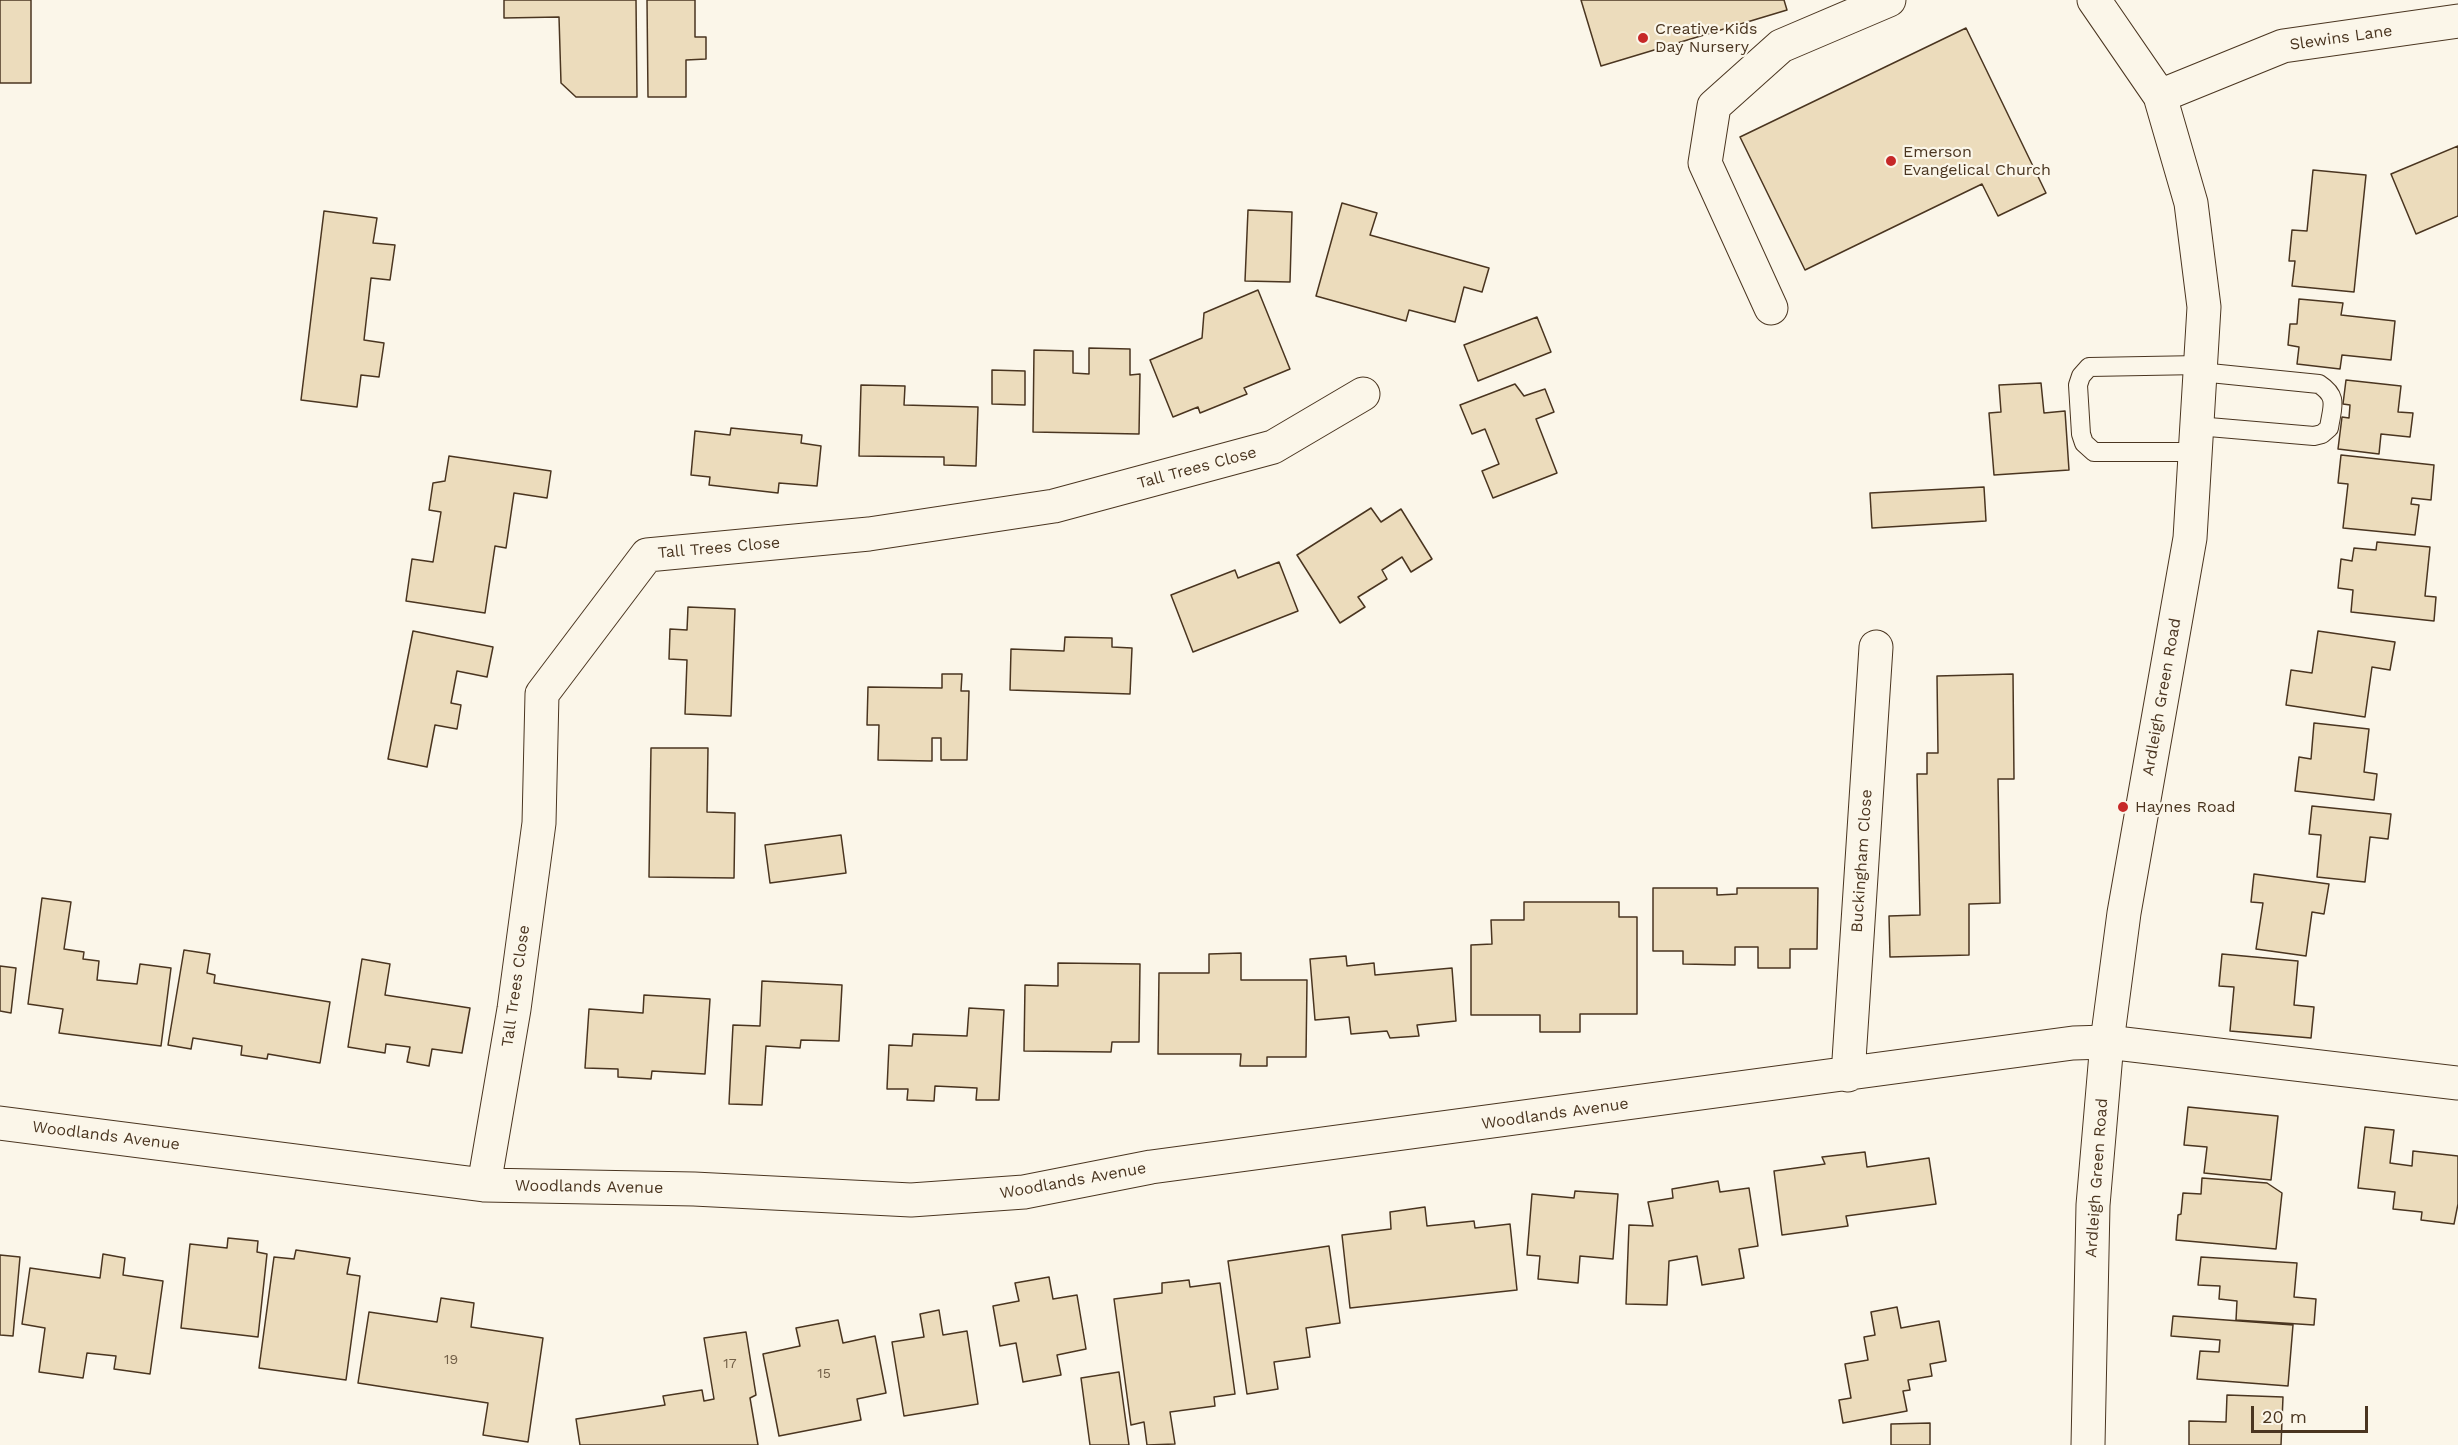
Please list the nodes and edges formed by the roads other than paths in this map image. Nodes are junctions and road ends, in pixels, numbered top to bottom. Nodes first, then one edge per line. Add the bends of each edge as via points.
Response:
1 (1889, 0) edge
2 (2094, 0) edge
3 (2458, 21) edge
4 (2160, 96) junction
5 (1771, 308) dead end
6 (2200, 369) junction
7 (1364, 394) dead end
8 (2196, 439) junction
9 (1876, 647) dead end
10 (2107, 1042) junction
11 (1848, 1075) junction
12 (2458, 1083) edge
13 (0, 1123) edge
14 (484, 1185) junction
15 (2088, 1445) edge

1 - 5 street via 1781,46 1714,106 1705,163
2 - 4 street, Ardleigh Green Road
3 - 4 street, Slewins Lane via 2283,46
4 - 6 street, Ardleigh Green Road via 2191,204 2204,307
6 - 8 street, Ardleigh Green Road
6 - 8 lane via 2319,384 2330,391 2333,399 2329,428 2322,434
6 - 8 lane via 2089,367 2078,385 2081,434 2094,452
7 - 14 street, Tall Trees Close via 1273,447 1054,506 869,534 647,555 542,694 539,823 514,1009
8 - 10 street, Ardleigh Green Road via 2190,538 2124,913
9 - 11 street, Buckingham Close
10 - 11 street, Woodlands Avenue via 2073,1043
10 - 12 street
10 - 15 street, Ardleigh Green Road via 2093,1205
11 - 14 street, Woodlands Avenue via 1151,1167 1024,1192 911,1200 694,1189
13 - 14 street, Woodlands Avenue

